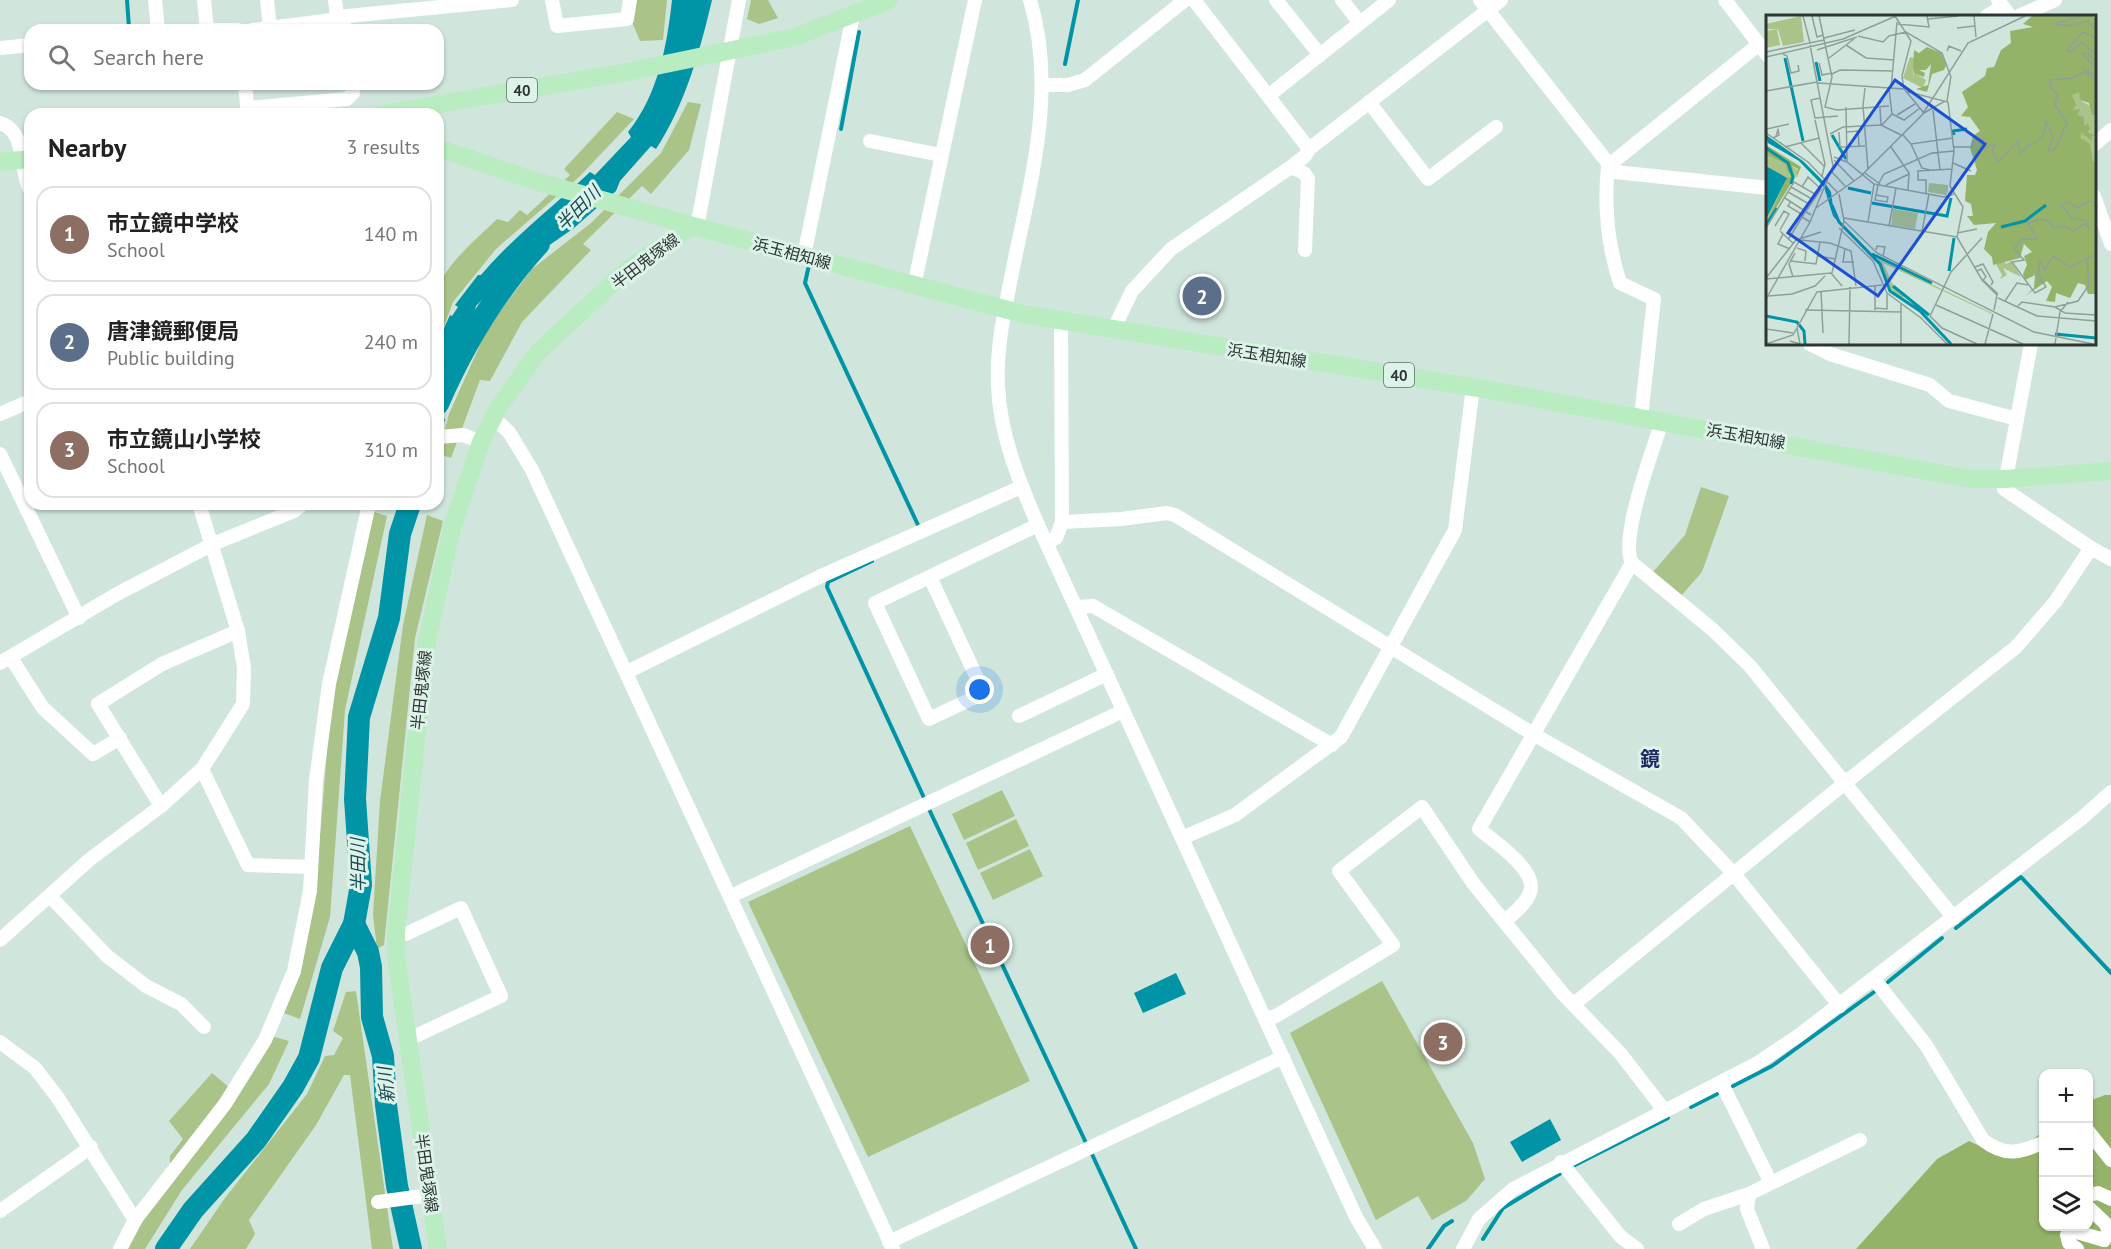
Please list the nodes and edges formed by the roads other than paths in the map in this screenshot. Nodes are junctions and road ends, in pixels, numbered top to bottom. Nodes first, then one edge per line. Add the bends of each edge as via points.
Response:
1 (155, 0) edge
2 (204, 0) edge
3 (267, 0) edge
4 (335, 0) edge
5 (513, 0) edge
6 (552, 0) edge
7 (630, 0) edge
8 (739, 0) edge
9 (889, 0) edge
10 (975, 0) edge
11 (1030, 0) edge
12 (1185, 0) edge
13 (1194, 0) edge
14 (1276, 0) edge
15 (1342, 0) edge
16 (1389, 0) edge
17 (1501, 0) edge
18 (1725, 0) edge
19 (2055, 0) edge
20 (476, 2) edge
21 (406, 5) edge
22 (1484, 5) edge
23 (2021, 15) edge
24 (853, 16) junction
25 (337, 17) junction
26 (1360, 23) junction
27 (157, 24) edge
28 (206, 24) edge
29 (270, 24) edge
30 (301, 24) edge
31 (344, 24) edge
32 (24, 46) edge
33 (0, 48) edge
34 (1763, 50) edge
35 (723, 53) junction
36 (1320, 55) junction
37 (1043, 85) junction
38 (246, 90) edge
39 (353, 90) edge
40 (1268, 96) junction
41 (1369, 102) junction
42 (248, 108) edge
43 (273, 108) edge
44 (433, 108) edge
45 (0, 123) edge
46 (1496, 127) dead end
47 (2111, 130) edge
48 (870, 141) dead end
49 (2096, 142) edge
50 (1309, 149) junction
51 (444, 150) edge
52 (24, 153) edge
53 (941, 155) junction
54 (24, 161) edge
55 (0, 162) edge
56 (1608, 166) junction
57 (1291, 167) junction
58 (1766, 188) edge
59 (2096, 202) edge
60 (693, 226) junction
61 (2111, 244) edge
62 (1305, 250) dead end
63 (804, 256) junction
64 (914, 285) junction
65 (1004, 310) junction
66 (1061, 322) junction
67 (1113, 330) junction
68 (1812, 345) edge
69 (2029, 345) edge
70 (1473, 387) junction
71 (24, 404) edge
72 (0, 414) edge
73 (492, 417) junction
74 (1641, 417) junction
75 (2018, 419) junction
76 (1662, 421) junction
77 (444, 437) edge
78 (481, 442) junction
79 (0, 454) edge
80 (2111, 471) edge
81 (2005, 479) junction
82 (1021, 487) junction
83 (24, 504) edge
84 (27, 510) edge
85 (201, 510) edge
86 (295, 510) edge
87 (368, 510) edge
88 (1062, 522) junction
89 (1038, 525) junction
90 (1047, 543) junction
91 (213, 544) junction
92 (2091, 548) junction
93 (2111, 559) edge
94 (1632, 563) junction
95 (930, 577) junction
96 (1076, 607) junction
97 (79, 618) junction
98 (238, 631) junction
99 (1390, 648) junction
100 (6, 660) edge
101 (627, 672) junction
102 (1107, 675) junction
103 (1124, 711) junction
104 (1019, 716) dead end
105 (1533, 734) junction
106 (120, 738) junction
107 (1332, 745) junction
108 (202, 769) junction
109 (1846, 782) junction
110 (2111, 792) edge
111 (162, 806) junction
112 (1182, 838) junction
113 (311, 867) junction
114 (1734, 874) junction
115 (50, 896) junction
116 (731, 896) junction
117 (1954, 918) junction
118 (1506, 920) junction
119 (396, 933) junction
120 (0, 940) edge
121 (1874, 979) junction
122 (1575, 1004) junction
123 (1840, 1006) junction
124 (1265, 1020) junction
125 (204, 1027) dead end
126 (407, 1040) junction
127 (0, 1042) edge
128 (1283, 1057) junction
129 (1721, 1082) junction
130 (1664, 1110) junction
131 (2093, 1137) edge
132 (1860, 1140) dead end
133 (2039, 1144) edge
134 (91, 1147) junction
135 (2111, 1160) edge
136 (1561, 1162) junction
137 (1771, 1183) junction
138 (1749, 1194) junction
139 (2093, 1194) edge
140 (426, 1196) junction
141 (2111, 1199) edge
142 (378, 1202) dead end
143 (0, 1211) edge
144 (2093, 1212) edge
145 (135, 1220) junction
146 (1679, 1224) dead end
147 (891, 1246) edge
148 (120, 1249) edge
149 (438, 1249) edge
150 (1375, 1249) edge
151 (1463, 1249) edge
152 (1636, 1249) edge
153 (1763, 1249) edge
154 (2077, 1249) edge

1 - 27 street
2 - 28 street
3 - 29 street
4 - 25 street
5 - 20 street
6 - 7 street via 557,26 627,19
8 - 35 street
9 - 24 main road, 40
10 - 53 street
11 - 37 street via 1041,48
12 - 37 street via 1085,80
13 - 40 street
14 - 36 street
15 - 26 street
16 - 26 street
17 - 22 street
18 - 34 street
19 - 23 street
20 - 21 street
21 - 25 street
22 - 41 street
22 - 56 street
24 - 35 main road, 40 via 795,37
24 - 63 street
25 - 30 street
25 - 31 street
26 - 36 street
32 - 33 street
34 - 56 street
35 - 44 main road, 40
35 - 60 street via 699,217
36 - 40 street
37 - 65 street via 1037,148
38 - 42 street
39 - 43 street via 347,99
40 - 50 street
41 - 46 street via 1428,179
41 - 50 street
45 - 52 street via 15,135
47 - 49 street
48 - 53 street
50 - 57 street
51 - 60 main road, 浜玉相知線 / 40
53 - 64 street
54 - 55 main road
56 - 58 street via 1615,172
56 - 74 street via 1610,251 1620,283 1654,299
57 - 62 street via 1308,179
57 - 67 street via 1171,249 1132,291
59 - 61 street
60 - 63 main road, 浜玉相知線 / 40
60 - 73 main road, 半田鬼塚線 via 628,269 539,351
63 - 64 main road, 浜玉相知線 / 40
64 - 65 main road, 浜玉相知線 / 40
65 - 66 main road, 浜玉相知線 / 40
65 - 82 street via 998,385 1001,420
66 - 67 main road, 浜玉相知線 / 40
66 - 88 street
67 - 70 main road, 浜玉相知線 / 40
68 - 75 street via 1930,385 1949,400
69 - 75 street
70 - 74 main road, 浜玉相知線 / 40
70 - 99 street via 1455,530
71 - 72 street
73 - 78 main road, 半田鬼塚線
73 - 101 street via 509,432 532,470
74 - 76 main road, 浜玉相知線 / 40
75 - 81 street
76 - 81 main road, 浜玉相知線 / 40 via 1970,479
76 - 94 street via 1629,534 1628,555
77 - 78 street via 463,435
78 - 119 main road, 半田鬼塚線 via 452,528 426,646
79 - 83 street
80 - 81 main road, 浜玉相知線 / 40
81 - 92 street via 2007,492
82 - 89 street
82 - 101 street via 819,577
84 - 97 street
85 - 91 street
86 - 91 street
87 - 113 street via 329,684 316,780
88 - 90 street via 1056,538
88 - 99 street via 1175,515
89 - 90 street
89 - 95 street
90 - 96 street
91 - 97 street
91 - 98 street
92 - 93 street
92 - 109 street via 2055,602 2016,647
94 - 105 street
94 - 109 street via 1750,666
95 - 95 street via 875,603 929,719 984,693
96 - 102 street
96 - 107 street via 1093,606
97 - 100 street
98 - 106 street via 162,664 98,704
98 - 108 street via 244,668 243,704
99 - 105 street
99 - 107 street via 1341,736
100 - 106 street via 43,708 93,754
101 - 116 street
102 - 103 street
102 - 104 street
103 - 112 street
103 - 116 street
105 - 114 street via 1681,818
105 - 118 street via 1479,829 1509,852 1529,879 1529,894
106 - 111 street
107 - 112 street via 1235,815
108 - 111 street
108 - 113 street via 248,865
109 - 114 street
109 - 117 street
110 - 117 street
111 - 115 street via 89,860
112 - 124 street
113 - 145 street via 294,971 265,1040 225,1104
114 - 122 street
114 - 123 street
115 - 120 street
115 - 125 street via 107,956 146,986 181,1004
116 - 147 street
117 - 121 street
118 - 122 street
118 - 124 street via 1473,883 1422,807 1339,871 1393,945
119 - 126 main road, 半田鬼塚線
119 - 126 street via 406,934 461,908 501,996
121 - 123 street
121 - 133 street via 1926,1045 1983,1140 1996,1149 2022,1152
122 - 130 street
123 - 129 street via 1765,1058
124 - 128 street
126 - 140 main road, 半田鬼塚線
127 - 134 street via 35,1068
128 - 147 street
128 - 150 street via 1356,1217
129 - 130 street
129 - 137 street
130 - 136 street
131 - 135 street
132 - 137 street
134 - 143 street
134 - 145 street
136 - 151 street via 1513,1188 1493,1204 1479,1219
136 - 152 street via 1620,1236
137 - 138 street
138 - 146 street via 1704,1209
138 - 153 street via 1747,1209
139 - 141 street
140 - 142 street
140 - 149 main road, 半田鬼塚線
144 - 154 street via 2109,1230 2104,1240 2077,1232 2067,1236 2068,1243
145 - 148 street

